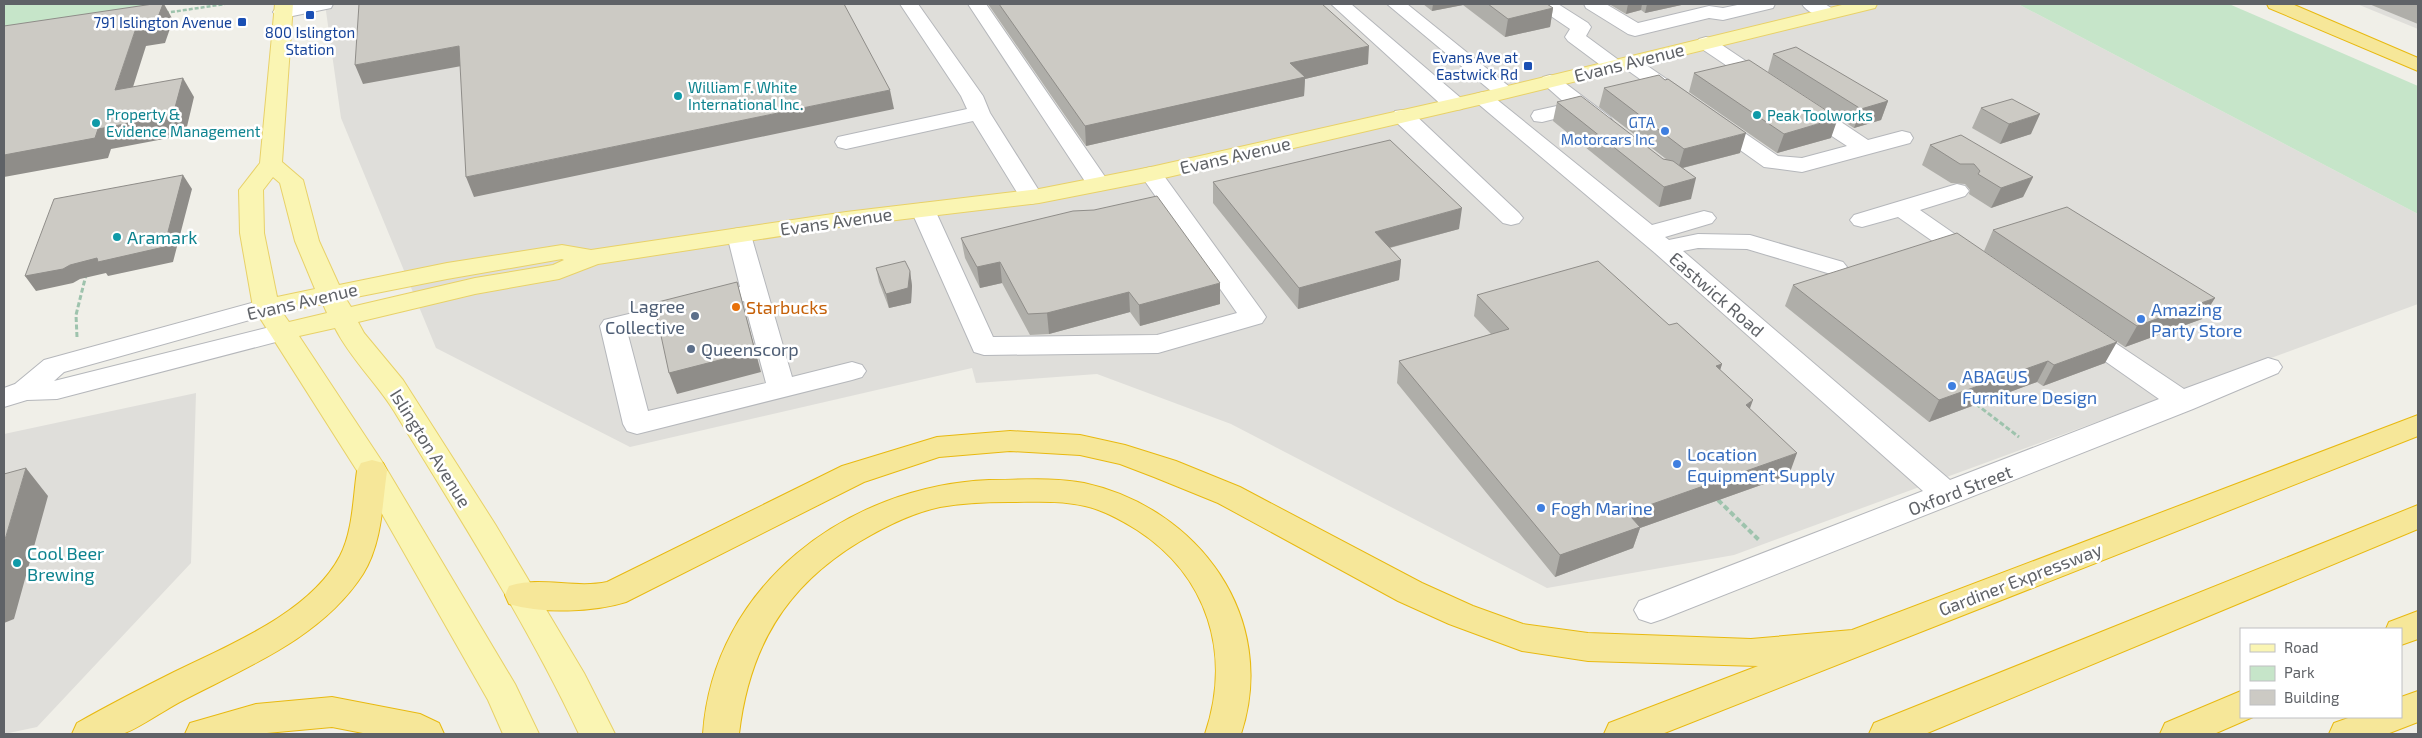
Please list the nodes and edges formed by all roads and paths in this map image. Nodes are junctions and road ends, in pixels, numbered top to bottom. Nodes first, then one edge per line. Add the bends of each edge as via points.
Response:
1 (225, 4) edge
2 (324, 4) edge
3 (909, 4) edge
4 (977, 4) edge
5 (1340, 4) edge
6 (1396, 4) edge
7 (1546, 4) edge
8 (1593, 4) edge
9 (1706, 4) edge
10 (1766, 4) edge
11 (1868, 4) edge
12 (2276, 4) edge
13 (2308, 4) edge
14 (283, 8) edge
15 (1820, 8) edge
16 (158, 14) edge
17 (1723, 14) junction
18 (1755, 31) junction
19 (1706, 43) junction
20 (2418, 51) edge
21 (1621, 64) junction
22 (2418, 65) edge
23 (1746, 70) junction
24 (1720, 76) edge
25 (1550, 81) junction
26 (1693, 82) edge
27 (1666, 88) junction
28 (1493, 95) junction
29 (1454, 104) junction
30 (1582, 106) junction
31 (979, 113) junction
32 (1403, 116) junction
33 (1542, 116) dead end
34 (1620, 136) edge
35 (1902, 138) dead end
36 (846, 142) dead end
37 (1865, 148) junction
38 (271, 164) junction
39 (1151, 174) junction
40 (1098, 184) junction
41 (1957, 191) dead end
42 (1031, 197) junction
43 (1900, 208) junction
44 (923, 210) junction
45 (1511, 218) dead end
46 (1704, 218) dead end
47 (1862, 220) dead end
48 (739, 235) junction
49 (1656, 241) junction
50 (1834, 267) dead end
51 (1989, 269) edge
52 (86, 275) edge
53 (754, 291) junction
54 (337, 305) junction
55 (266, 307) junction
56 (2061, 318) edge
57 (282, 332) junction
58 (78, 343) dead end
59 (2268, 367) dead end
60 (852, 371) dead end
61 (781, 388) junction
62 (14, 395) edge
63 (2183, 402) junction
64 (1976, 404) edge
65 (2418, 425) edge
66 (2044, 456) junction
67 (372, 471) junction
68 (1947, 495) junction
69 (1718, 500) edge
70 (2418, 516) edge
71 (1779, 560) junction
72 (520, 595) junction
73 (1652, 610) dead end
74 (2418, 624) edge
75 (2402, 632) edge
76 (1852, 644) junction
77 (2240, 706) edge
78 (2418, 706) edge
79 (2402, 713) edge
80 (2388, 718) edge
81 (90, 734) edge
82 (203, 734) edge
83 (426, 734) edge
84 (521, 734) edge
85 (597, 734) edge
86 (721, 734) edge
87 (1223, 734) edge
88 (1622, 734) edge
89 (1887, 734) edge
90 (2178, 734) edge
91 (2347, 734) edge

1 - 16 path
2 - 14 street
3 - 31 street via 972,96
4 - 40 street
5 - 29 street
6 - 28 street, Eastwick Road
7 - 21 street via 1582,27 1575,37
8 - 17 street via 1635,30 1709,12
9 - 17 street
10 - 17 street
11 - 15 main road, Evans Avenue
12 - 22 highway
13 - 20 highway
14 - 38 main road
15 - 18 main road, Evans Avenue
17 - 18 street
18 - 19 main road, Evans Avenue
19 - 21 main road, Evans Avenue
19 - 23 street
21 - 25 main road, Evans Avenue
21 - 27 street
23 - 24 street
23 - 37 street
25 - 28 main road, Evans Avenue
25 - 30 street
26 - 27 street
27 - 37 street via 1772,162 1802,165
28 - 29 main road, Evans Avenue
28 - 49 street, Eastwick Road
29 - 32 main road, Evans Avenue
30 - 33 street
30 - 34 street
31 - 36 street
31 - 42 street
32 - 39 main road, Evans Avenue
32 - 45 street
35 - 37 street
38 - 54 main road, Islington Avenue via 291,180 307,241
38 - 55 main road via 251,190 252,233
39 - 40 main road, Evans Avenue
39 - 44 street via 1254,317 1158,344 984,346
40 - 42 main road, Evans Avenue
41 - 43 street
42 - 44 main road, Evans Avenue
43 - 47 street
43 - 51 street
44 - 48 main road, Evans Avenue
46 - 49 street
48 - 53 street
48 - 54 main road, Evans Avenue via 592,257 559,272
49 - 50 street via 1750,242
49 - 68 street, Eastwick Road
52 - 58 path via 76,315
53 - 61 street
53 - 61 street via 613,326 637,424
54 - 55 main road, Evans Avenue
54 - 57 main road, Evans Avenue
54 - 72 main road, Islington Avenue via 352,336 393,387
55 - 57 main road
55 - 62 street, Evans Avenue via 54,366
56 - 63 street
57 - 62 street, Evans Avenue via 57,390
57 - 67 main road
59 - 63 street, Oxford Street
60 - 61 street
63 - 66 street, Oxford Street
64 - 66 path
65 - 76 highway, Gardiner Expressway
66 - 68 street, Oxford Street
67 - 81 highway via 361,543 341,580 321,602 259,645
67 - 84 main road via 503,694
68 - 71 street, Oxford Street
69 - 71 path
70 - 89 highway
71 - 73 street, Oxford Street
72 - 76 highway via 592,598 614,593 853,474 937,448 1010,441 1080,445 1125,455 1165,469 1229,495 1410,592 1460,615 1522,637 1588,647 1751,653
72 - 85 main road, Islington Avenue via 572,683
74 - 75 highway
76 - 88 highway, Gardiner Expressway
77 - 90 highway
78 - 79 highway
80 - 91 highway
82 - 83 highway via 256,719 332,712 420,729
86 - 87 highway via 722,710 737,658 765,610 790,576 835,542 881,515 929,499 975,491 1028,490 1093,497 1129,511 1167,534 1194,562 1218,597 1232,640 1234,685

